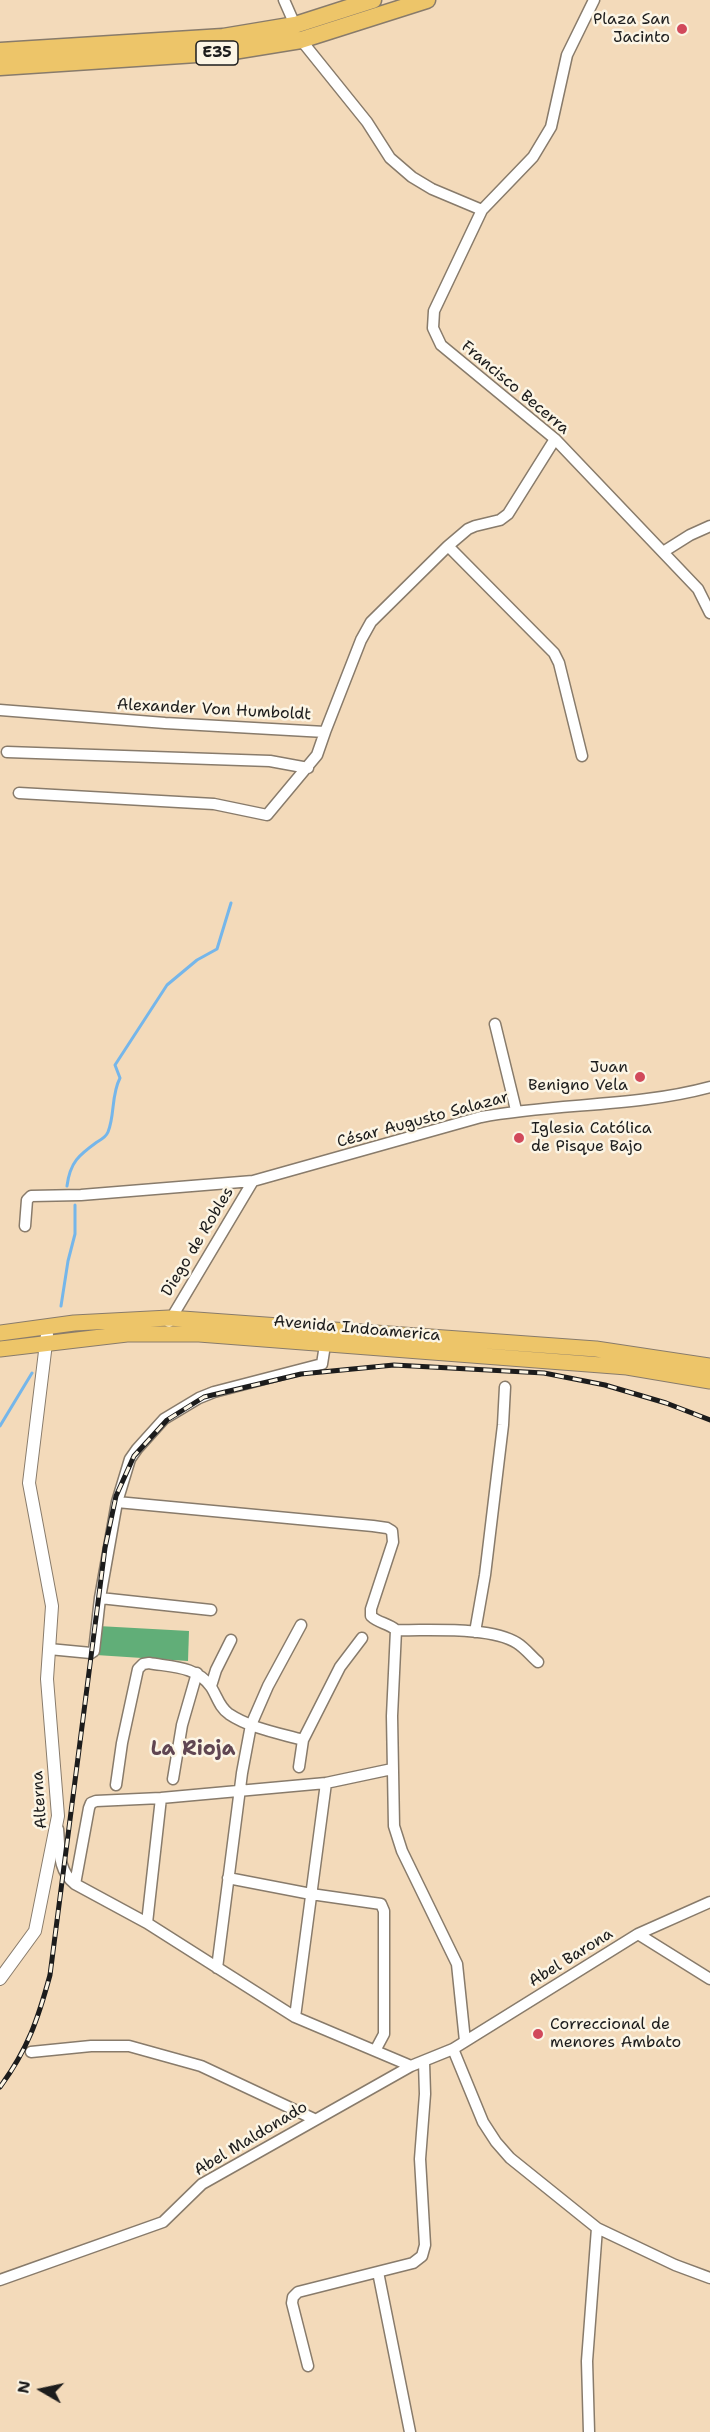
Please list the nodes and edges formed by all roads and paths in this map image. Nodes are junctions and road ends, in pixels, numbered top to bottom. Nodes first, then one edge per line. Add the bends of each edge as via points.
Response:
1 (284, 0) edge
2 (373, 0) edge
3 (594, 0) edge
4 (426, 1) edge
5 (298, 33) junction
6 (0, 51) edge
7 (0, 67) edge
8 (482, 210) junction
9 (555, 439) junction
10 (710, 526) edge
11 (448, 546) junction
12 (663, 552) junction
13 (710, 613) edge
14 (0, 710) edge
15 (325, 732) junction
16 (7, 752) dead end
17 (582, 756) dead end
18 (308, 768) junction
19 (19, 793) dead end
20 (495, 1024) dead end
21 (710, 1087) edge
22 (516, 1110) junction
23 (253, 1181) junction
24 (25, 1226) dead end
25 (169, 1326) junction
26 (47, 1328) junction
27 (249, 1331) junction
28 (0, 1333) edge
29 (46, 1344) junction
30 (325, 1345) junction
31 (0, 1350) edge
32 (710, 1366) edge
33 (710, 1381) edge
34 (506, 1387) dead end
35 (117, 1502) junction
36 (100, 1598) junction
37 (211, 1610) dead end
38 (301, 1625) dead end
39 (396, 1630) junction
40 (475, 1632) junction
41 (362, 1638) dead end
42 (231, 1640) dead end
43 (49, 1649) junction
44 (538, 1662) dead end
45 (196, 1673) junction
46 (211, 1686) junction
47 (251, 1725) junction
48 (303, 1740) junction
49 (299, 1767) dead end
50 (392, 1769) junction
51 (173, 1779) dead end
52 (326, 1783) junction
53 (116, 1785) dead end
54 (239, 1791) junction
55 (161, 1798) junction
56 (58, 1816) junction
57 (228, 1878) junction
58 (75, 1884) junction
59 (311, 1894) junction
60 (710, 1902) edge
61 (147, 1923) junction
62 (639, 1934) junction
63 (217, 1968) junction
64 (0, 1979) edge
65 (710, 1979) edge
66 (295, 2016) junction
67 (465, 2041) junction
68 (376, 2049) junction
69 (453, 2049) junction
70 (31, 2052) dead end
71 (424, 2062) junction
72 (411, 2066) junction
73 (314, 2119) junction
74 (597, 2228) junction
75 (378, 2272) junction
76 (710, 2278) edge
77 (0, 2280) edge
78 (308, 2366) dead end
79 (410, 2432) edge
80 (589, 2432) edge

1 - 5 street
2 - 5 highway, E35
3 - 8 street, Francisco Becerra via 567,55 546,138 533,158
4 - 5 highway, E35
5 - 6 highway, E35
5 - 7 highway, E35 via 227,52
5 - 8 street via 390,158 432,189
8 - 9 street, Francisco Becerra via 434,311 433,328 441,345
9 - 11 street via 508,514 468,530
9 - 12 street, Francisco Becerra
10 - 12 street
11 - 15 street via 365,630
11 - 17 street via 554,653
12 - 13 street, Francisco Becerra via 698,589
14 - 15 street, Alexander Von Humboldt
15 - 18 street, Alexander Von Humboldt
16 - 18 street via 270,761
18 - 19 street, Alexander Von Humboldt via 267,815 217,805
20 - 22 street
21 - 22 street, César Augusto Salazar via 668,1097
22 - 23 street, César Augusto Salazar
23 - 24 street, César Augusto Salazar via 31,1196 27,1200
23 - 25 street, Diego de Robles
25 - 26 main road, Avenida Indoamerica via 74,1323
25 - 27 main road, Avenida Indoamerica
25 - 29 main road, Avenida Indoamerica
26 - 28 main road, Avenida Indoamerica
26 - 29 street, Alterna
27 - 30 main road, Avenida Indoamerica
27 - 32 main road, Avenida Indoamerica via 596,1349
29 - 31 main road, Avenida Indoamerica
29 - 43 street, Alterna via 29,1483 52,1606
30 - 33 main road, Avenida Indoamerica via 627,1366
30 - 35 street via 322,1364 214,1392 164,1419 130,1459
34 - 40 street
35 - 36 street
35 - 39 street via 387,1528 392,1532 393,1542 371,1616
36 - 37 street
36 - 43 street via 94,1652
38 - 47 street
39 - 40 street
39 - 50 street
40 - 44 street via 517,1643
41 - 48 street via 340,1667
42 - 46 street
43 - 56 street, Alterna via 47,1679
45 - 46 street
45 - 51 street
45 - 53 street via 148,1663 138,1669
46 - 47 street via 226,1712
47 - 48 street
47 - 54 street
48 - 49 street
50 - 52 street
50 - 67 street via 397,1840 457,1964
52 - 54 street
52 - 59 street
54 - 55 street
54 - 57 street
55 - 58 street via 91,1803
55 - 61 street
56 - 58 street, Alterna via 63,1872
56 - 64 street via 35,1931
57 - 59 street
57 - 63 street
58 - 61 street
59 - 66 street
59 - 68 street via 381,1904 384,1911 384,2034
60 - 62 street, Abel Barona
61 - 63 street
62 - 65 street
62 - 67 street, Abel Barona
63 - 66 street
66 - 68 street
67 - 69 street, Abel Barona
68 - 72 street
69 - 71 street, Abel Maldonado
69 - 74 street via 483,2122 496,2142
70 - 73 street via 129,2046 201,2066
71 - 72 street, Abel Maldonado
71 - 75 street via 420,2159 425,2245 422,2256 413,2263
72 - 73 street, Abel Maldonado
73 - 77 street, Abel Maldonado via 202,2184 163,2222
74 - 76 street
74 - 80 street via 587,2361
75 - 78 street via 298,2292 293,2297
75 - 79 street

